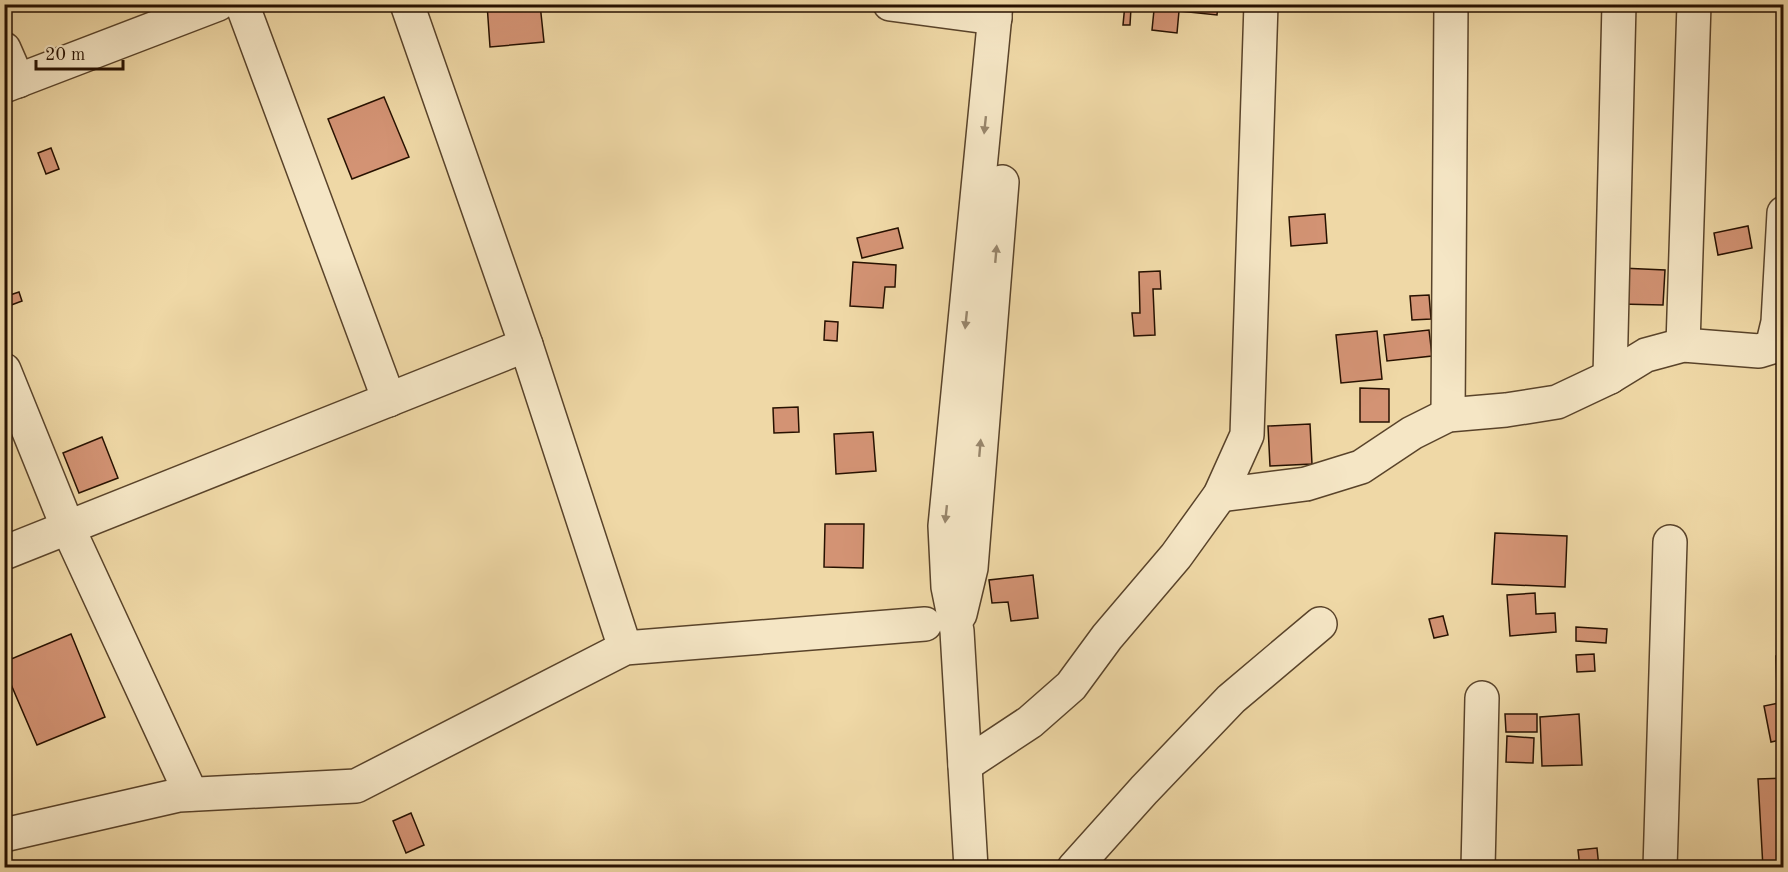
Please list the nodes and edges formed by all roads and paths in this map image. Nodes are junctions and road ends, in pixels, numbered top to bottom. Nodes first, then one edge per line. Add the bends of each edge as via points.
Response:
1 (218, 4) edge
2 (242, 4) edge
3 (407, 4) edge
4 (890, 4) edge
5 (1261, 4) edge
6 (1451, 4) edge
7 (1619, 4) edge
8 (1694, 4) edge
9 (1002, 9) edge
10 (4, 49) edge
11 (11, 84) edge
12 (1784, 213) edge
13 (1783, 221) edge
14 (526, 345) junction
15 (1683, 345) junction
16 (4, 370) edge
17 (1610, 376) junction
18 (389, 400) junction
19 (1448, 415) junction
20 (1220, 495) junction
21 (68, 528) junction
22 (1670, 542) dead end
23 (4, 553) edge
24 (925, 624) dead end
25 (1320, 624) dead end
26 (625, 648) junction
27 (1482, 698) dead end
28 (965, 765) junction
29 (191, 794) junction
30 (4, 835) edge
31 (971, 867) edge
32 (1074, 867) edge
33 (1478, 867) edge
34 (1660, 867) edge

1 - 11 street
2 - 18 street
3 - 14 street
4 - 9 street
5 - 20 street via 1247,435
6 - 19 street
7 - 17 street
8 - 15 street
9 - 28 street via 945,526 948,587 957,630
10 - 11 street
12 - 13 street
13 - 15 street via 1778,322 1772,346 1759,351
14 - 18 street
14 - 26 street
15 - 17 street via 1646,356
16 - 21 street
17 - 19 street via 1557,402
18 - 21 street
19 - 20 street via 1412,433 1361,467 1306,484
20 - 28 street via 1071,686 1030,722
21 - 23 street
21 - 29 street
22 - 34 street
24 - 26 street
25 - 32 street via 1231,699
26 - 29 street via 356,786
27 - 33 street
28 - 31 street
29 - 30 street

